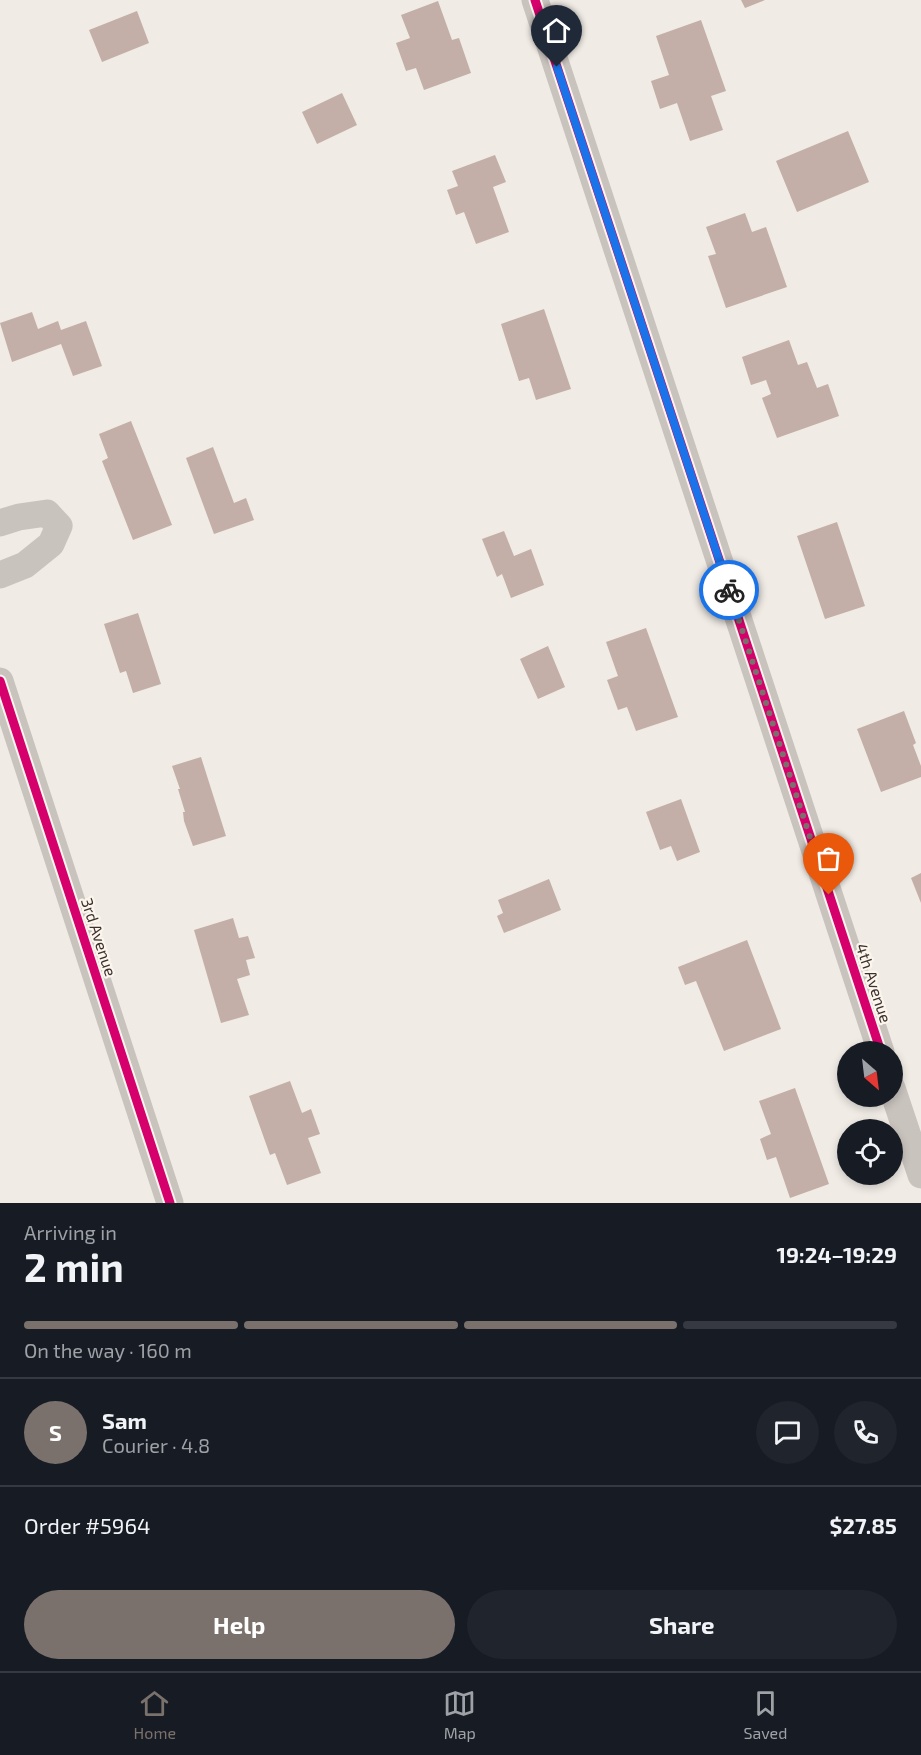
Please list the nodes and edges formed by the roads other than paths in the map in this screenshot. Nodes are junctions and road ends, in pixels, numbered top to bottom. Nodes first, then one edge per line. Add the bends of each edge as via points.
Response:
1 (535, 0) edge
2 (0, 523) edge
3 (0, 575) edge
4 (0, 681) edge
5 (876, 1041) edge
6 (898, 1107) edge
7 (921, 1175) edge
8 (170, 1203) edge

1 - 5 street, 4th Avenue
2 - 3 street via 47,513 60,526 51,544 25,565
4 - 8 street, 3rd Avenue
6 - 7 street

